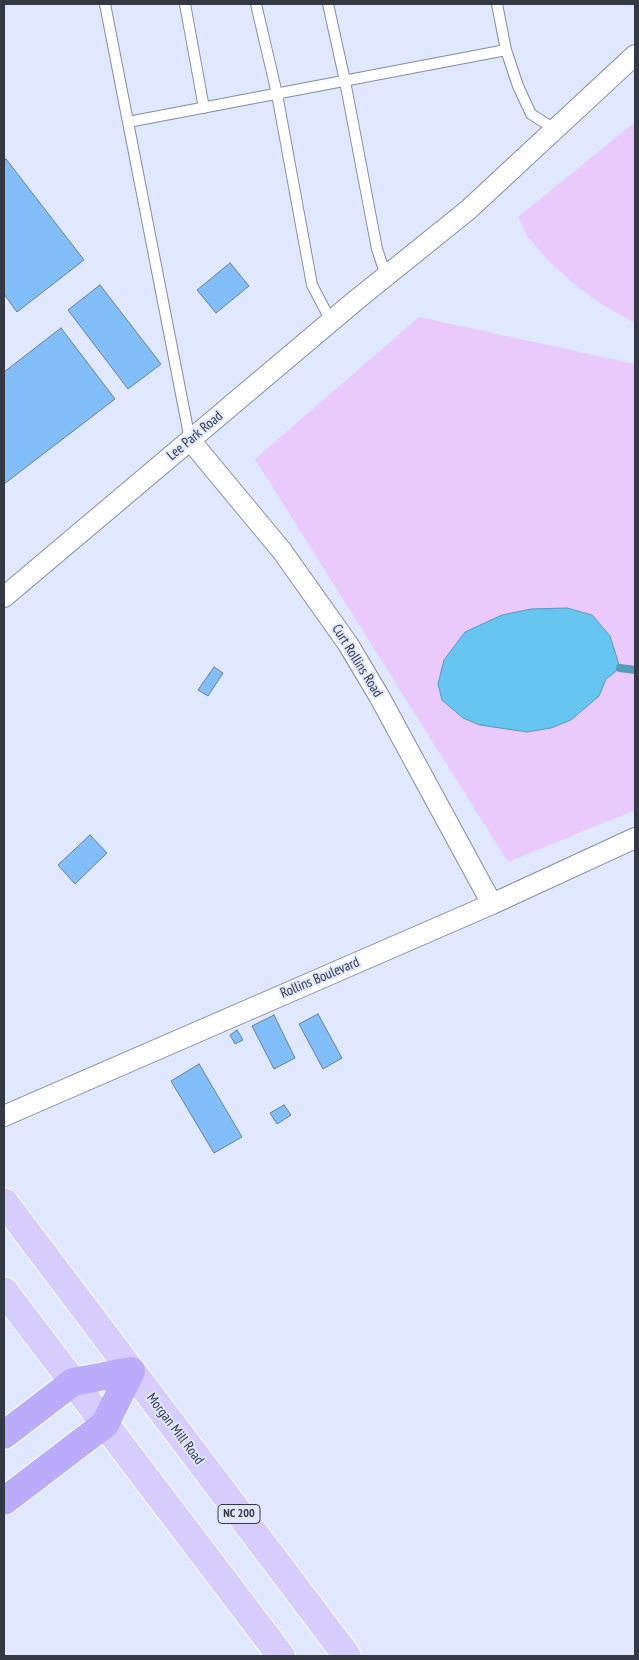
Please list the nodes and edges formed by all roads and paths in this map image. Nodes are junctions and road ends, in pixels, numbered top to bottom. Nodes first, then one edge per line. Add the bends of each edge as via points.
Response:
1 (105, 4) edge
2 (185, 4) edge
3 (256, 4) edge
4 (328, 4) edge
5 (497, 4) edge
6 (506, 50) junction
7 (635, 55) edge
8 (345, 81) junction
9 (277, 94) junction
10 (204, 108) junction
11 (128, 122) junction
12 (556, 130) junction
13 (386, 276) junction
14 (331, 321) junction
15 (190, 440) junction
16 (4, 597) edge
17 (635, 838) edge
18 (492, 904) junction
19 (4, 1116) edge
20 (4, 1202) edge
21 (4, 1291) edge
22 (131, 1371) junction
23 (73, 1382) junction
24 (105, 1424) junction
25 (4, 1434) edge
26 (4, 1501) edge
27 (281, 1656) edge
28 (347, 1656) edge

1 - 11 lane
2 - 10 lane
3 - 9 lane
4 - 8 lane
5 - 6 lane
6 - 8 lane
6 - 12 lane via 531,114
7 - 12 street, Lee Park Road
8 - 9 lane
8 - 13 lane via 377,249
9 - 10 lane
9 - 14 lane via 312,285
10 - 11 lane
11 - 15 lane
12 - 13 street, Lee Park Road via 468,210
13 - 14 street, Lee Park Road
14 - 15 street, Lee Park Road
15 - 16 street, Lee Park Road
15 - 18 street, Curt Rollins Road via 288,559 348,644
17 - 18 street, Rollins Boulevard
18 - 19 street, Rollins Boulevard
20 - 22 main road, Morgan Mill Road / NC 200
21 - 23 main road
22 - 23 highway
22 - 24 highway
22 - 28 main road, Morgan Mill Road / NC 200
23 - 24 main road
23 - 25 highway
24 - 26 highway
24 - 27 main road

